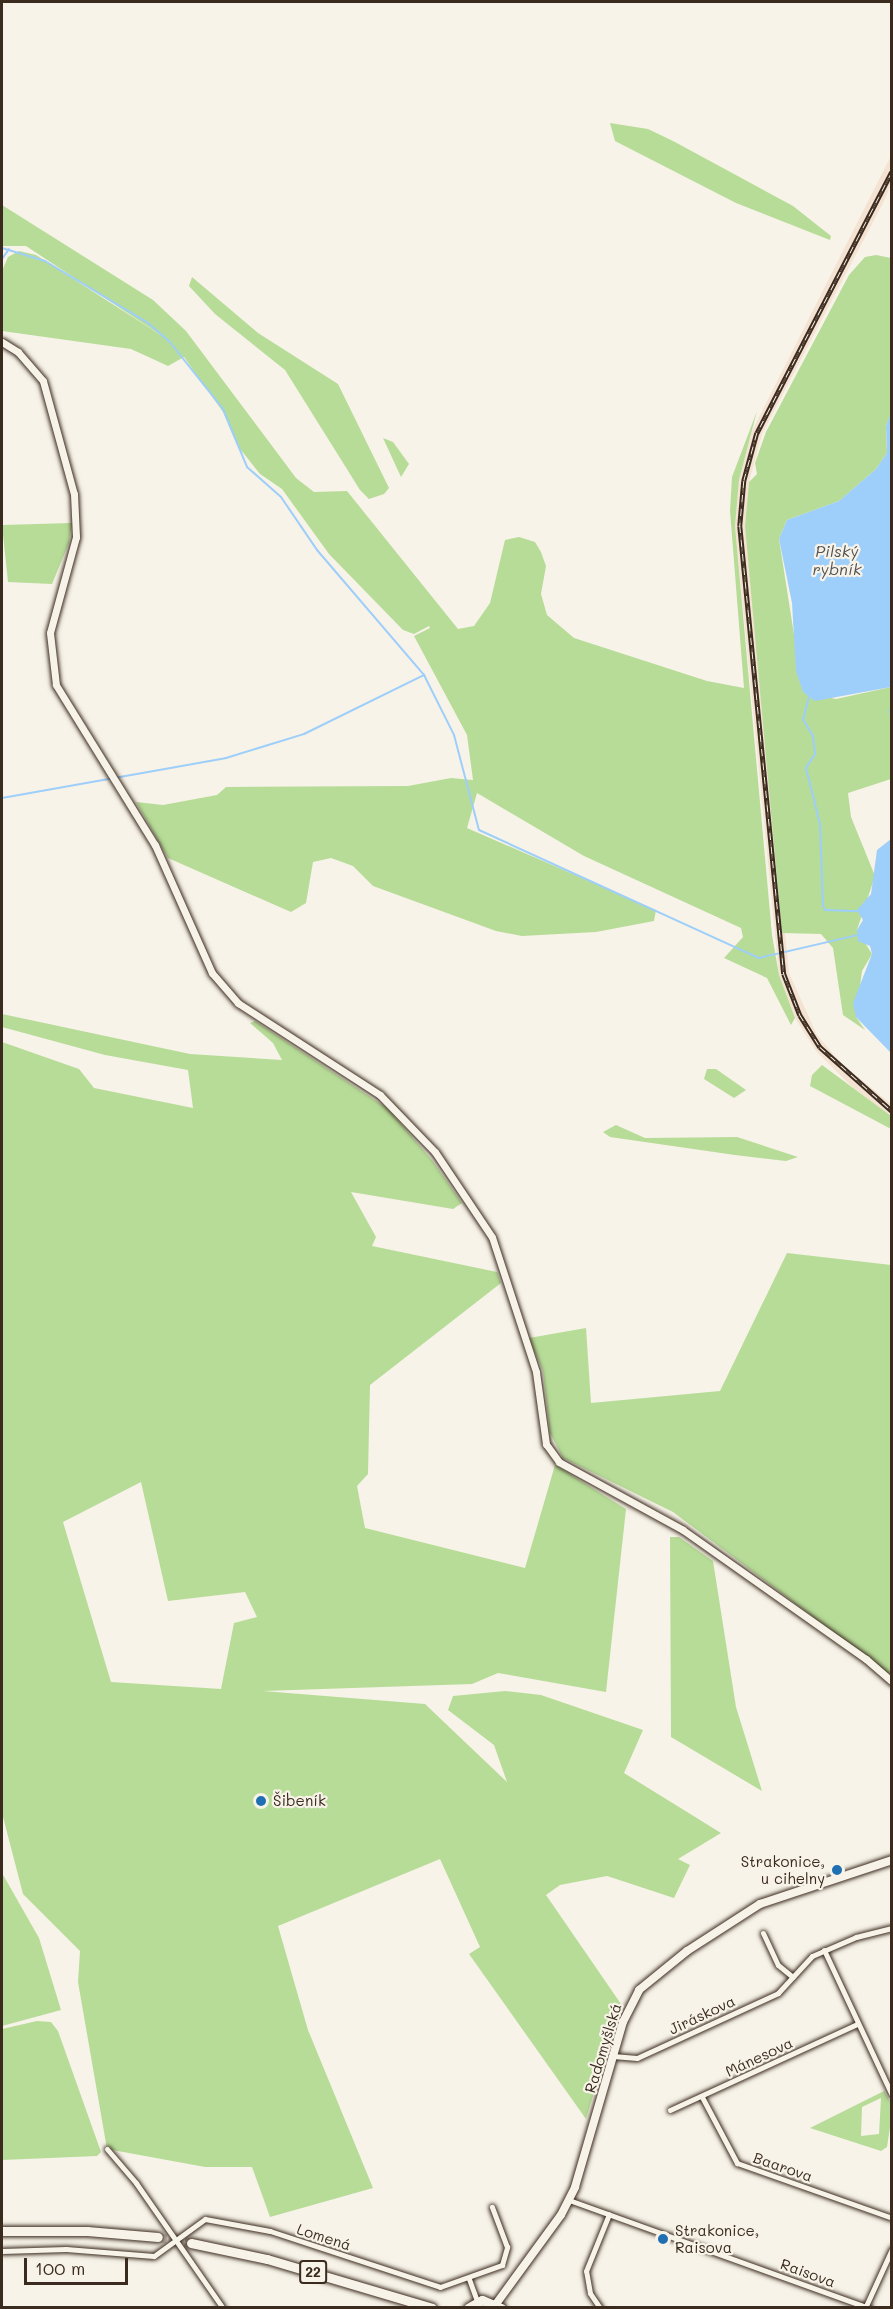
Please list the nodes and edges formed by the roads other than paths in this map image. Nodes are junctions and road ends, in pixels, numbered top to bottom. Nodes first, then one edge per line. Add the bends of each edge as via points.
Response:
1 (2, 342) edge
2 (891, 1682) edge
3 (891, 1860) edge
4 (891, 1929) edge
5 (763, 1933) dead end
6 (824, 1950) junction
7 (793, 1977) junction
8 (857, 2024) junction
9 (613, 2056) junction
10 (891, 2095) edge
11 (702, 2097) junction
12 (670, 2110) dead end
13 (106, 2149) dead end
14 (569, 2200) junction
15 (492, 2207) dead end
16 (609, 2214) junction
17 (891, 2218) edge
18 (2, 2231) edge
19 (158, 2237) tunnel mouth
20 (175, 2240) junction
21 (191, 2243) tunnel mouth
22 (891, 2249) edge
23 (2, 2251) edge
24 (469, 2280) junction
25 (477, 2301) junction
26 (498, 2306) edge
27 (223, 2307) edge
28 (432, 2307) edge
29 (468, 2307) edge
30 (600, 2307) edge
31 (867, 2307) edge

1 - 2 street via 18,352 43,381 74,494 76,537 50,633 56,685 154,845 212,973 238,1003 380,1095 435,1152 492,1237 536,1372 546,1444 559,1462 683,1530 866,1659
3 - 9 main road, Radomyšlská via 778,1896 687,1951 649,1979 634,1998
4 - 6 street, Jiráskova
5 - 7 street via 778,1965
6 - 7 street, Jiráskova via 807,1958
6 - 8 street
7 - 9 street, Jiráskova via 778,1993 637,2058
8 - 10 street
8 - 11 street, Mánesova
9 - 14 main road, Radomyšlská
11 - 12 street, Mánesova
11 - 17 street, Baarova via 737,2163
13 - 20 street
14 - 16 street, Raisova
14 - 26 main road, Radomyšlská
15 - 24 street, Lomená via 507,2247 504,2261
16 - 30 street via 586,2271 590,2293
16 - 31 street, Raisova
18 - 19 main road via 87,2231
20 - 23 street, Lomená via 154,2256 66,2249
20 - 24 street, Lomená via 199,2220 221,2220 270,2231 434,2286
20 - 27 street
21 - 28 main road, 22 via 267,2259
22 - 31 street
24 - 25 street
25 - 26 main road
25 - 29 main road

